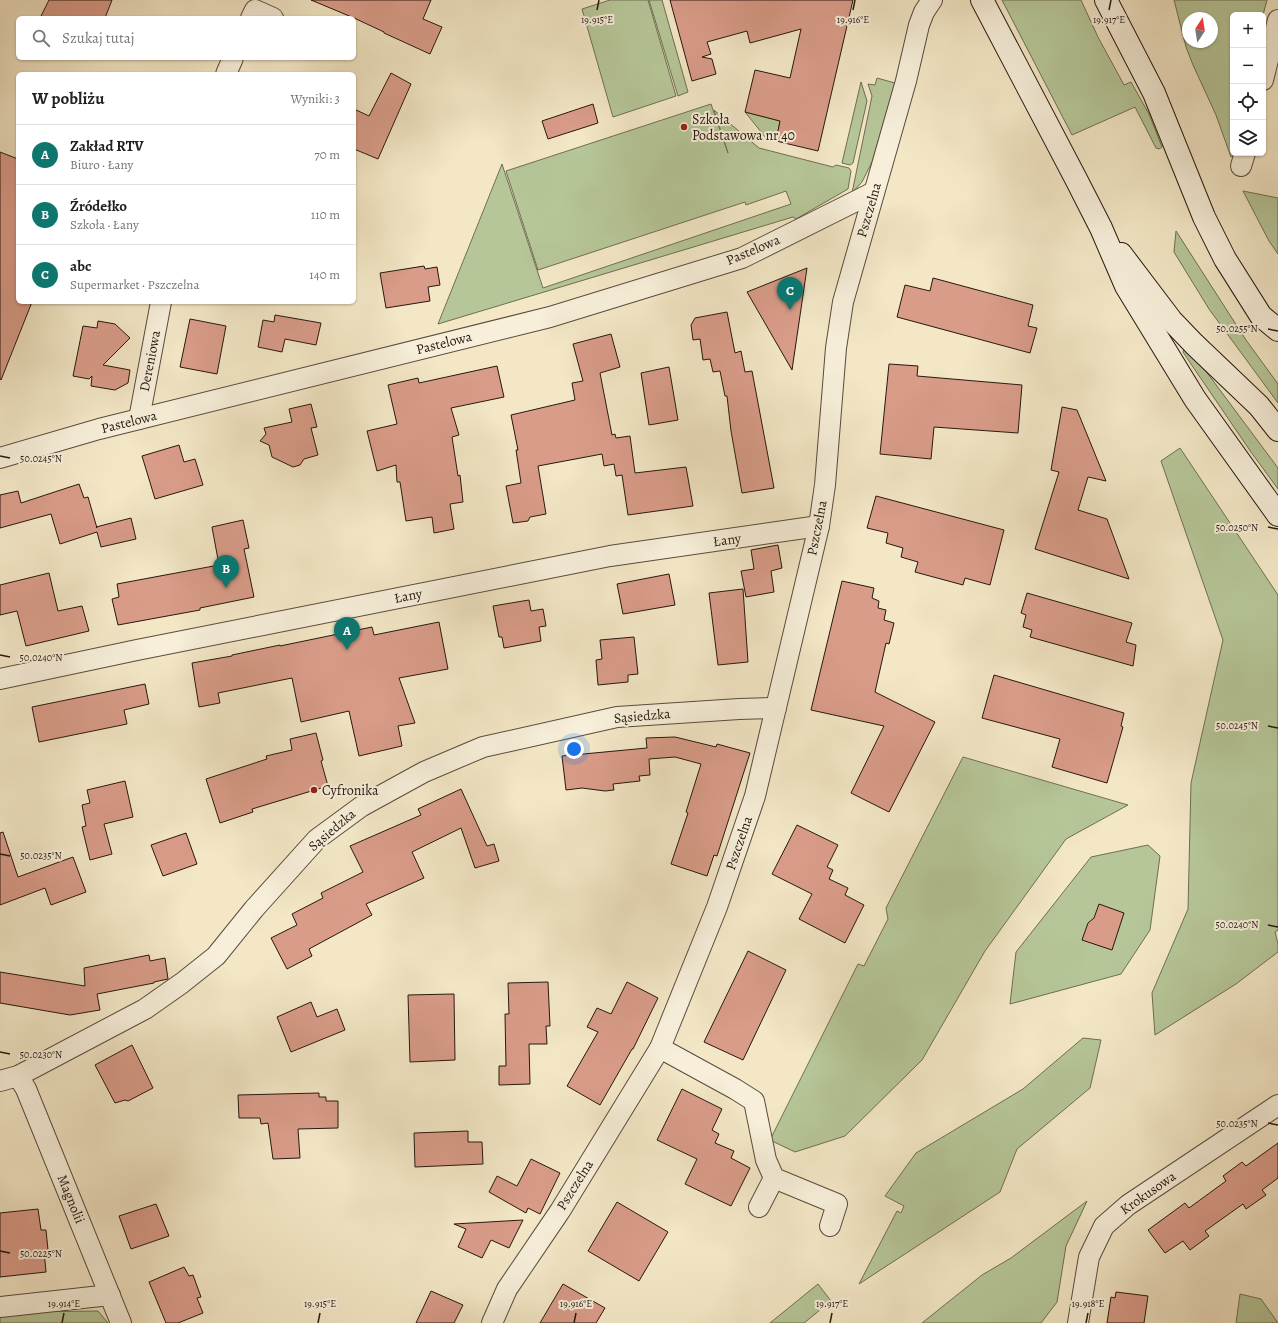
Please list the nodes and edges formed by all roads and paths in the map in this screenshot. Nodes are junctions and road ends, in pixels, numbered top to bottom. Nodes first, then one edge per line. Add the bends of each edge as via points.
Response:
1 (932, 0) edge
2 (982, 0) edge
3 (1106, 0) edge
4 (252, 16) edge
5 (268, 16) edge
6 (1278, 20) edge
7 (232, 60) edge
8 (1266, 68) edge
9 (227, 72) edge
10 (874, 192) junction
11 (1101, 228) junction
12 (161, 304) edge
13 (1261, 316) junction
14 (1278, 330) edge
15 (1278, 340) edge
16 (139, 419) junction
17 (1278, 430) edge
18 (0, 458) edge
19 (1278, 515) edge
20 (819, 526) junction
21 (0, 679) edge
22 (776, 708) junction
23 (660, 1048) junction
24 (6, 1076) edge
25 (1278, 1105) edge
26 (774, 1178) junction
27 (759, 1207) dead end
28 (830, 1226) dead end
29 (110, 1295) junction
30 (0, 1307) edge
31 (121, 1323) edge
32 (492, 1323) edge
33 (1078, 1323) edge

1 - 10 street, Pszczelna via 919,25 906,81
2 - 11 main road
3 - 13 main road via 1154,93 1204,217 1224,259
4 - 5 street via 255,10
6 - 8 street
7 - 9 street
10 - 16 street, Pastelowa via 742,258 550,317
10 - 20 street, Pszczelna via 843,302 836,348 825,485
11 - 17 main road via 1171,320 1259,406
11 - 19 main road via 1126,286 1195,399
12 - 16 street, Dereniowa
13 - 14 main road
13 - 15 main road
16 - 18 street, Pastelowa
20 - 21 street, Łany via 610,556
20 - 22 street, Pszczelna
22 - 23 street, Pszczelna via 755,796 717,907
22 - 24 street, Sąsiedzka via 617,717 483,747 424,772 362,806 317,839 216,956 182,983 145,1009
23 - 26 street via 754,1101 766,1160
23 - 32 street, Pszczelna via 560,1211 507,1289
24 - 29 street, Magnolii via 26,1089
25 - 33 street, Krokusowa via 1128,1205 1104,1226 1089,1257
26 - 27 street
26 - 28 street via 837,1204
29 - 30 street
29 - 31 street, Magnolii

